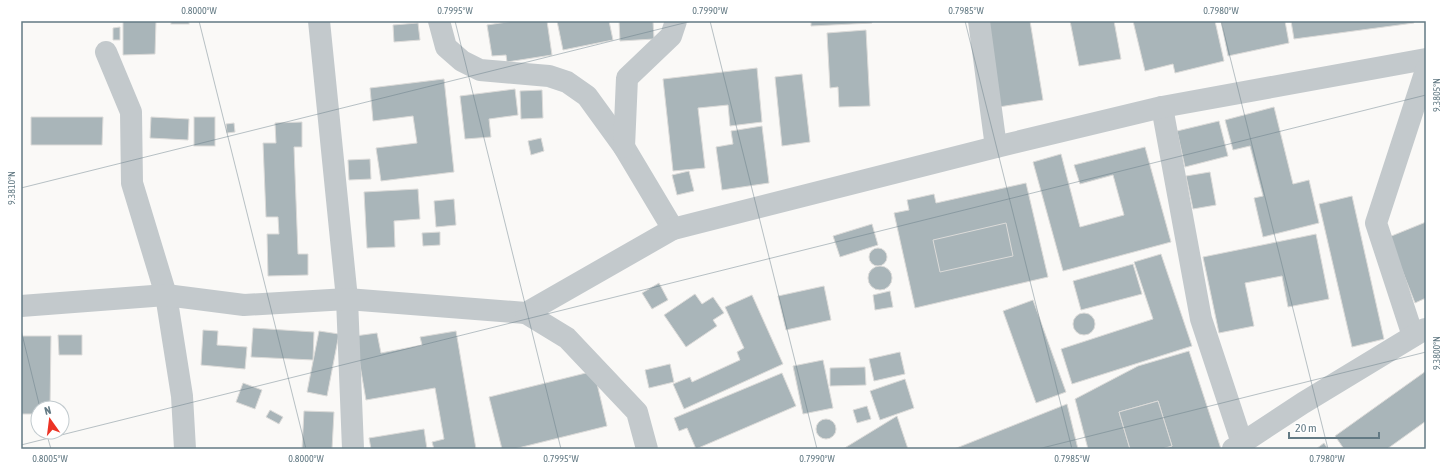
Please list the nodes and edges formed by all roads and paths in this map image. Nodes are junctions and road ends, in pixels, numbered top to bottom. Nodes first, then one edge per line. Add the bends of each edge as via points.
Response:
1 (319, 21) edge
2 (439, 21) edge
3 (676, 21) edge
4 (979, 21) edge
5 (106, 52) dead end
6 (1426, 59) edge
7 (1426, 70) edge
8 (1162, 107) junction
9 (624, 147) junction
10 (996, 147) junction
11 (673, 229) junction
12 (166, 295) junction
13 (347, 299) junction
14 (21, 306) edge
15 (526, 313) junction
16 (1420, 332) edge
17 (1238, 446) edge
18 (185, 449) edge
19 (353, 449) edge
20 (646, 449) edge

1 - 13 street
2 - 9 street via 446,47 462,62 480,70 549,76 567,82 587,96
3 - 9 street via 671,36 627,78
4 - 10 street
5 - 12 street via 130,112 132,183
6 - 8 street
7 - 16 street via 1376,223
8 - 10 street
8 - 17 street via 1201,319
9 - 11 street
10 - 11 street
11 - 15 street
12 - 13 street via 244,304
12 - 14 street
12 - 18 street via 182,396
13 - 15 street
13 - 19 street
15 - 20 street via 567,338 637,412
16 - 17 street

